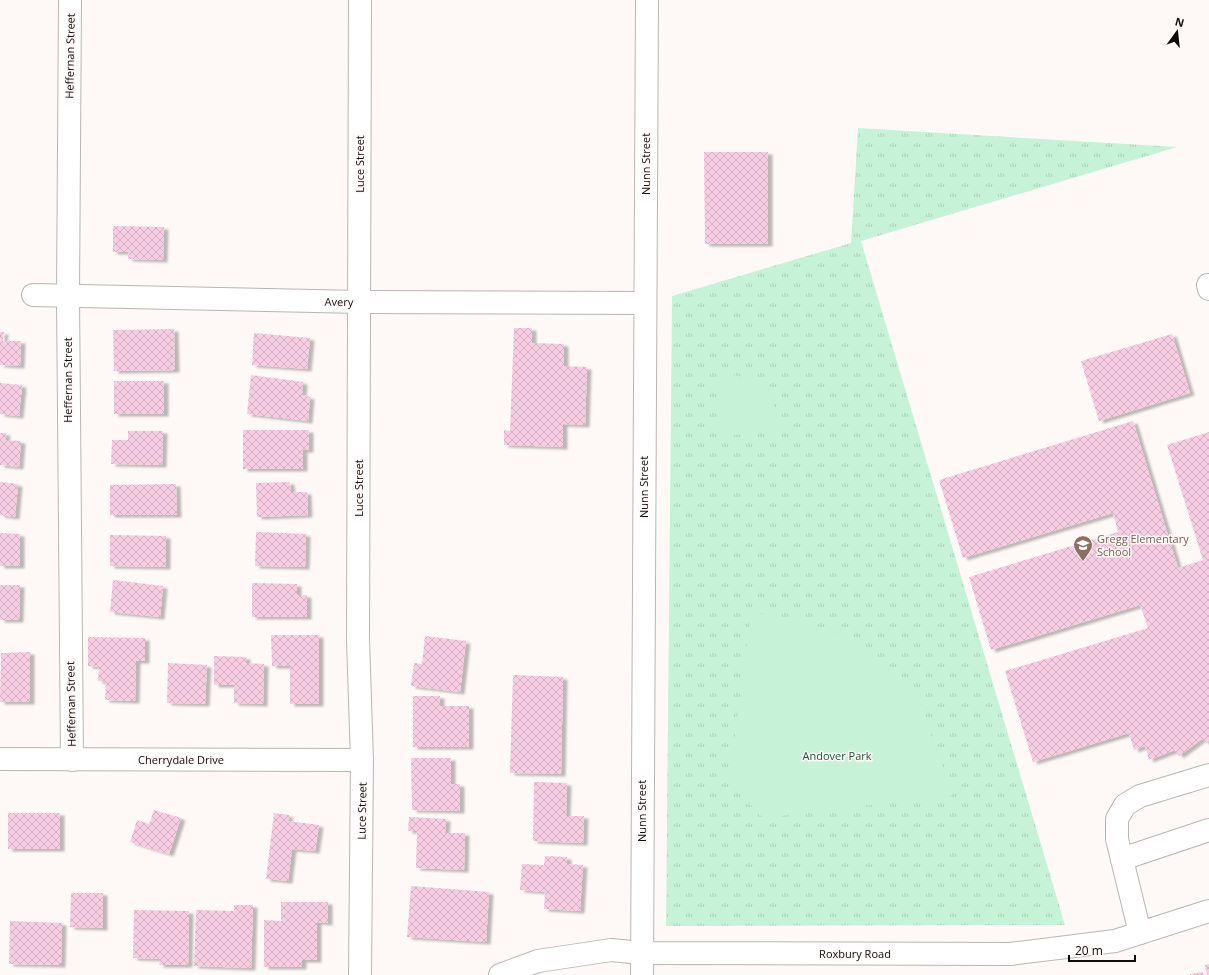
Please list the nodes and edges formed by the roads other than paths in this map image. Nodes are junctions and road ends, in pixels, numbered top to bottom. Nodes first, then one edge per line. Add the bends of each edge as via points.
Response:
1 (70, 0) edge
2 (360, 0) edge
3 (647, 0) edge
4 (34, 295) dead end
5 (68, 296) junction
6 (360, 302) junction
7 (645, 304) junction
8 (0, 759) edge
9 (72, 760) junction
10 (362, 760) junction
11 (1209, 775) edge
12 (1209, 830) edge
13 (1122, 859) junction
14 (1209, 911) edge
15 (1140, 933) junction
16 (642, 953) junction
17 (360, 975) edge
18 (500, 975) edge
19 (642, 975) edge

1 - 5 street, Heffernan Street
2 - 6 street, Luce Street
3 - 7 street, Nunn Street
4 - 5 street, Avery
5 - 6 street, Avery
5 - 9 street, Heffernan Street
6 - 7 street, Avery
6 - 10 street, Luce Street via 358,640
7 - 16 street, Nunn Street
8 - 9 street, Cherrydale Drive
9 - 10 street, Cherrydale Drive
10 - 17 street, Luce Street
11 - 13 street via 1140,796 1125,805 1117,819 1117,839
12 - 13 street
13 - 15 street
14 - 15 street, Roxbury Road
15 - 16 street, Roxbury Road via 1115,941 1010,954
16 - 18 street, Roxbury Road via 611,950 546,960
16 - 19 street, Nunn Street

